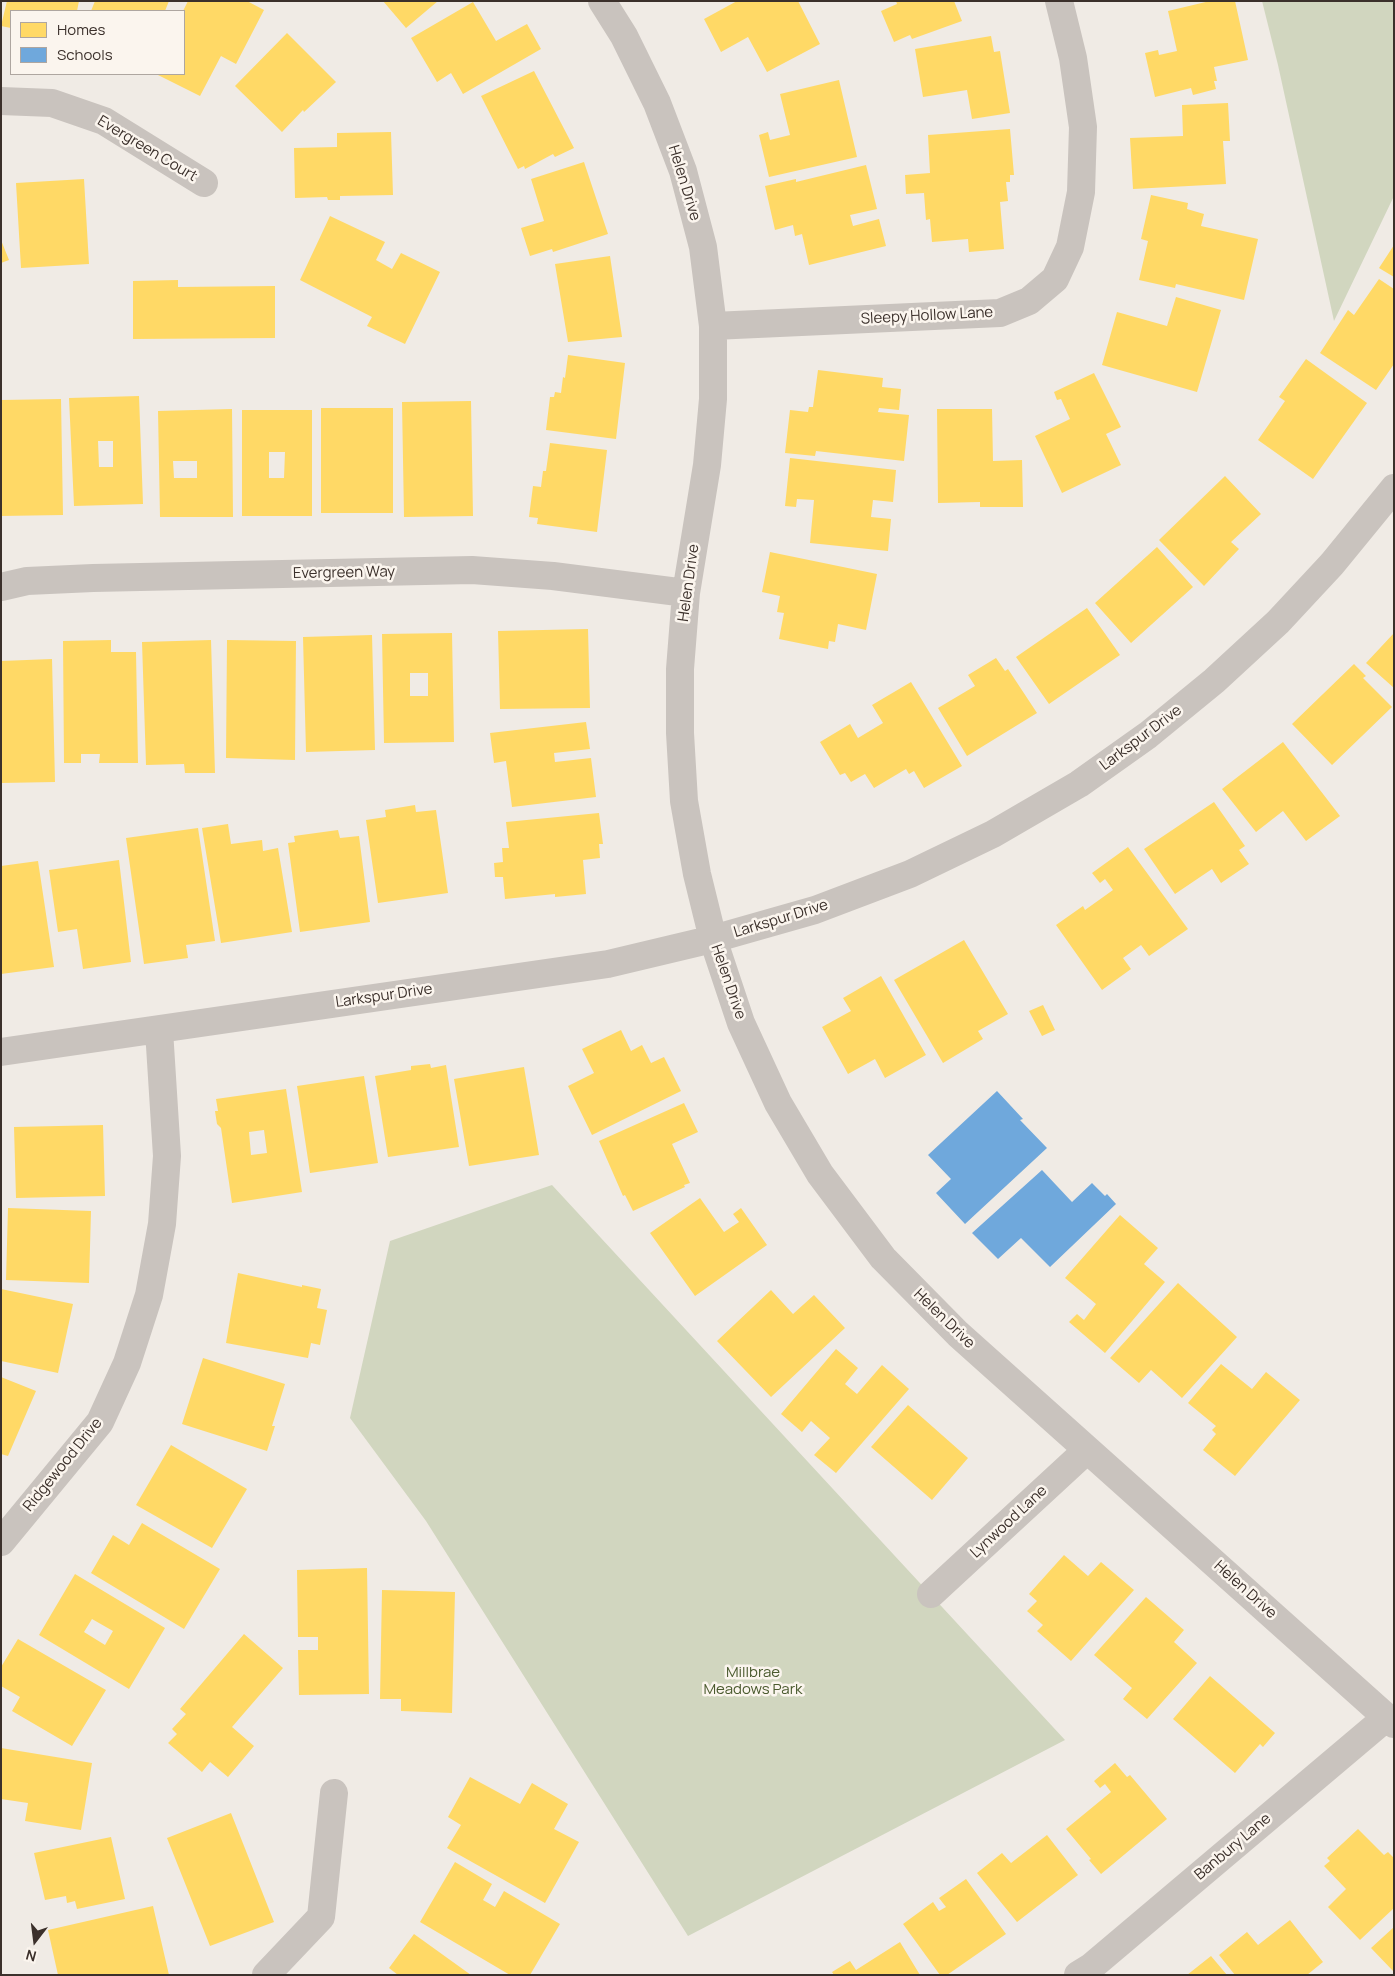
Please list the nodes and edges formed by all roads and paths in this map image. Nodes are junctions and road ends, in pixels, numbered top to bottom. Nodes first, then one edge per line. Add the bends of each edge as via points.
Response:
1 (602, 1) edge
2 (1059, 1) edge
3 (1, 101) edge
4 (204, 183) dead end
5 (713, 326) junction
6 (1391, 497) edge
7 (1, 587) edge
8 (686, 593) junction
9 (713, 939) junction
10 (159, 1030) junction
11 (1, 1052) edge
12 (1087, 1450) junction
13 (1, 1542) edge
14 (931, 1594) dead end
15 (1391, 1720) edge
16 (334, 1793) dead end
17 (266, 1975) edge
18 (1078, 1975) edge

1 - 5 street, Helen Drive via 624,36 657,103 683,171 703,247
2 - 5 street, Sleepy Hollow Lane via 1073,58 1083,127 1081,192 1070,247 1055,279 1029,301 1000,313
3 - 4 street, Evergreen Court via 52,104 104,121
5 - 8 street, Helen Drive via 713,399 707,465
6 - 9 street, Larkspur Drive via 1278,622 1192,699 1079,784 994,834 910,874 815,910
7 - 8 street, Evergreen Way via 27,581 93,578 472,570 553,576
8 - 9 street, Helen Drive via 680,670 684,801
9 - 10 street, Larkspur Drive via 608,964
9 - 12 street, Helen Drive via 741,1023 778,1103 820,1174 883,1258 958,1334
10 - 11 street, Larkspur Drive
10 - 13 street, Ridgewood Drive via 167,1156 162,1224 149,1295 127,1363 100,1422
12 - 14 street, Lynwood Lane
12 - 15 street, Helen Drive
15 - 18 street, Banbury Lane
16 - 17 street via 321,1917

